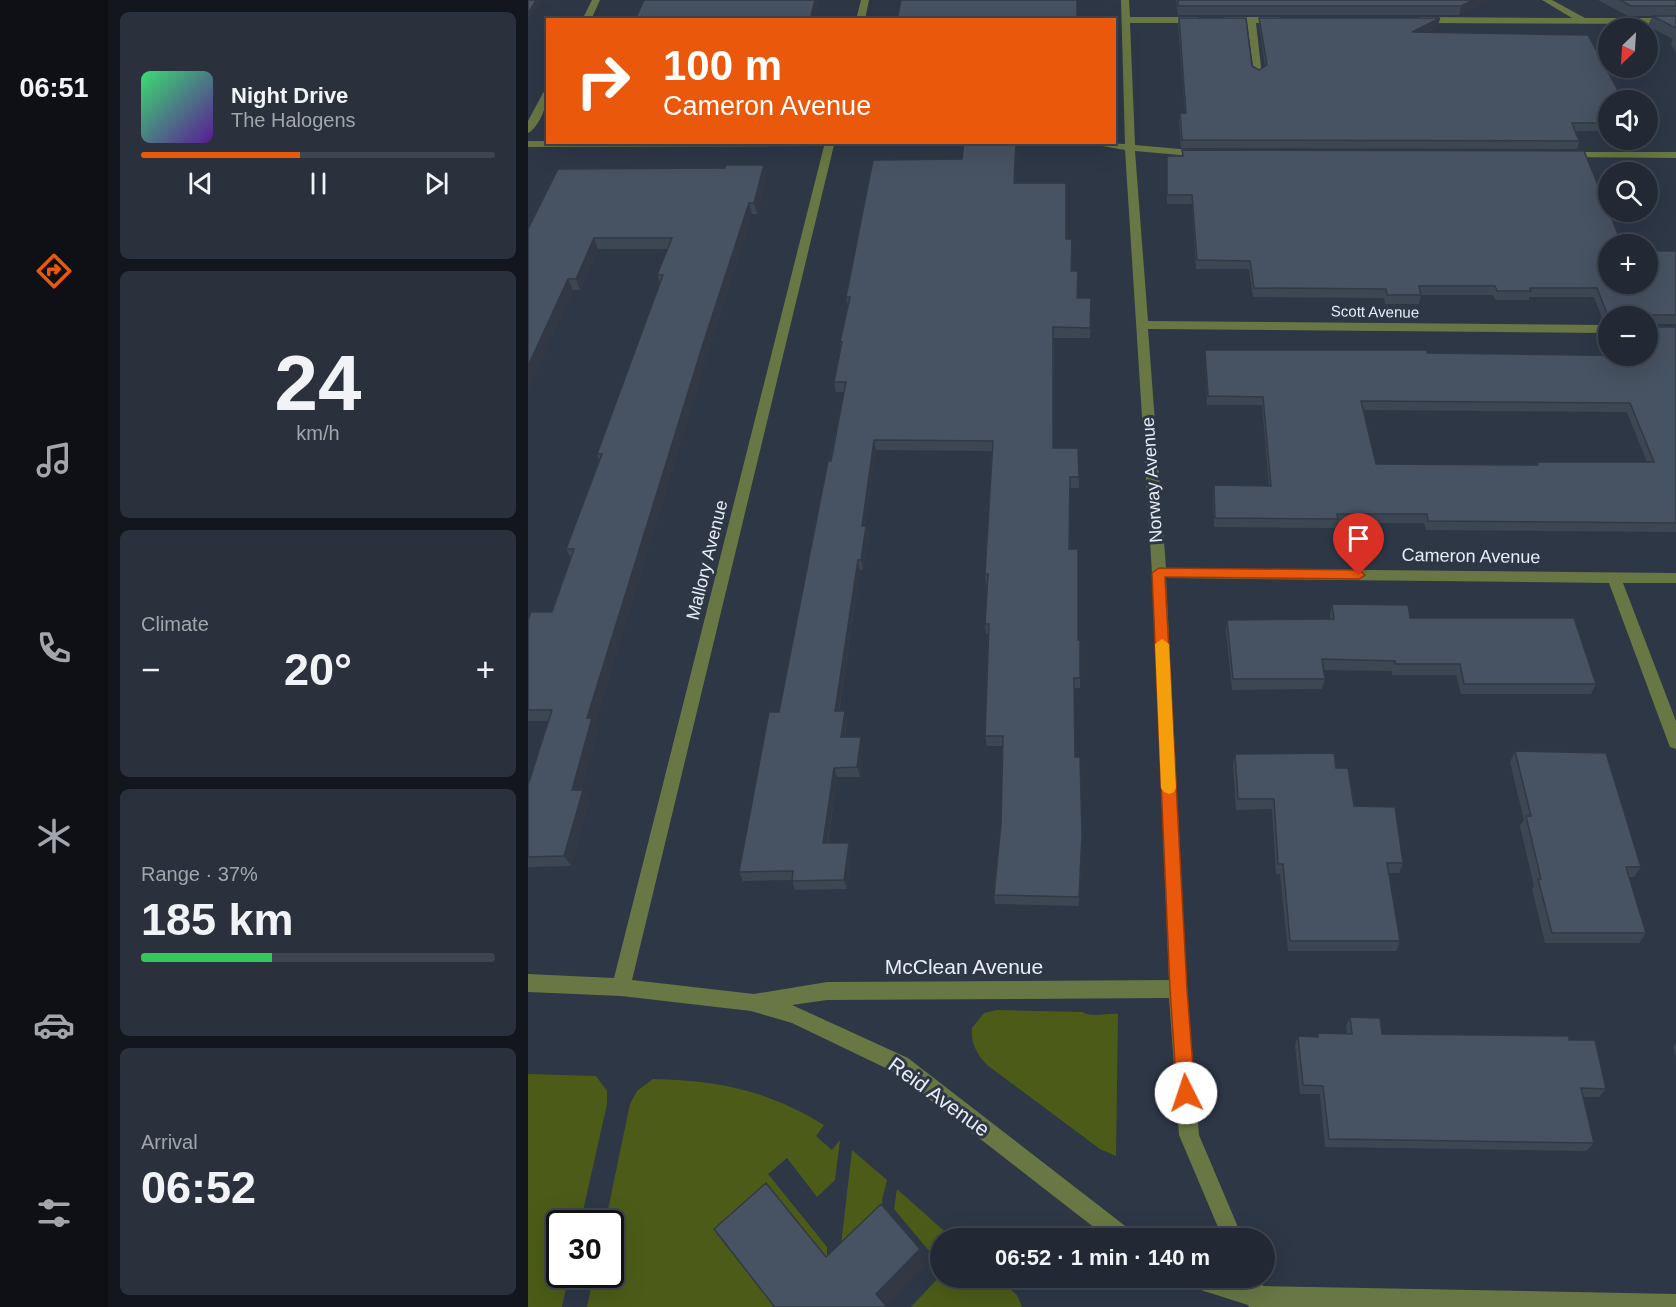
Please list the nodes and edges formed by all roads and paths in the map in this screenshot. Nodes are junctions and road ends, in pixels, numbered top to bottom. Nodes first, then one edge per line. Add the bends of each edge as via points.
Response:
1 (596, 0) edge
2 (865, 0) edge
3 (1125, 0) edge
4 (1546, 0) edge
5 (587, 18) edge
6 (860, 18) edge
7 (1126, 20) junction
8 (1204, 20) edge
9 (1216, 20) edge
10 (1251, 20) junction
11 (1287, 20) edge
12 (1406, 20) edge
13 (1584, 21) junction
14 (1676, 21) edge
15 (1259, 73) edge
16 (546, 97) edge
17 (528, 130) edge
18 (528, 144) edge
19 (546, 144) edge
20 (830, 144) edge
21 (1099, 144) edge
22 (1130, 148) junction
23 (1215, 154) edge
24 (1558, 155) edge
25 (1676, 155) edge
26 (1142, 324) junction
27 (1598, 329) edge
28 (1159, 573) junction
29 (1614, 578) junction
30 (1676, 578) edge
31 (1676, 742) edge
32 (528, 983) edge
33 (621, 987) junction
34 (1178, 989) junction
35 (751, 1002) junction
36 (1112, 1228) edge
37 (1228, 1228) edge
38 (1231, 1288) edge
39 (1255, 1294) edge
40 (1676, 1305) edge

1 - 5 street
2 - 6 street
3 - 7 street, Norway Avenue
4 - 13 street
7 - 8 street
7 - 22 street, Norway Avenue
9 - 10 street
10 - 11 street
10 - 15 street
12 - 13 street
13 - 14 street
16 - 17 street
18 - 19 street
20 - 33 street, Mallory Avenue
21 - 22 street
22 - 23 street
22 - 26 street, Norway Avenue
24 - 25 street
26 - 27 street, Scott Avenue
26 - 28 street, Norway Avenue
28 - 29 street, Cameron Avenue
28 - 34 street, Norway Avenue
29 - 30 street, Cameron Avenue
29 - 31 street
32 - 33 street
33 - 35 street, Reid Avenue
34 - 35 street, McClean Avenue via 827,991
34 - 37 street, Norway Avenue via 1189,1135
35 - 36 street, Reid Avenue via 795,1015 901,1065
38 - 39 street
39 - 40 street

